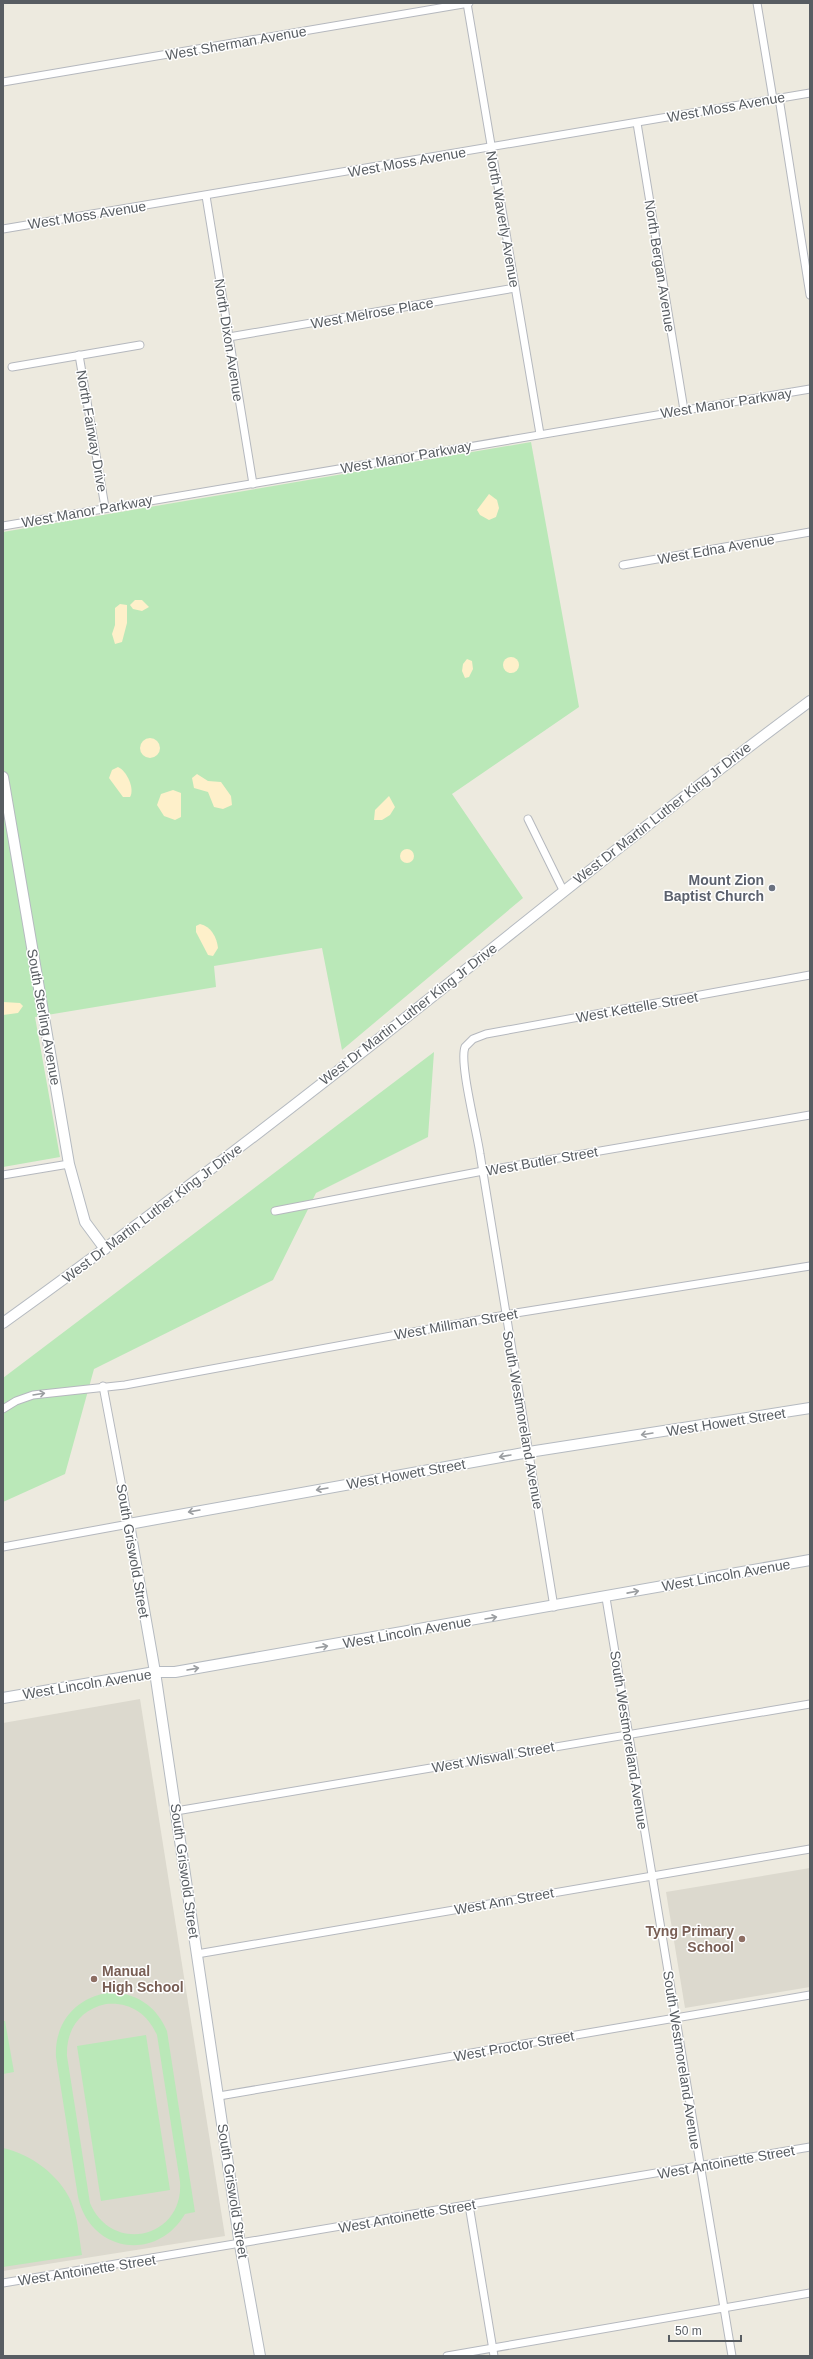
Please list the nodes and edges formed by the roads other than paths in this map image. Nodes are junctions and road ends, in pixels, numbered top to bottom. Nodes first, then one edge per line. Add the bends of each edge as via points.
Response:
1 (467, 3) edge
2 (757, 3) edge
3 (3, 82) edge
4 (810, 93) edge
5 (776, 99) junction
6 (637, 122) junction
7 (491, 147) junction
8 (206, 196) junction
9 (3, 229) edge
10 (514, 288) junction
11 (810, 295) edge
12 (229, 337) junction
13 (140, 345) dead end
14 (79, 355) junction
15 (12, 367) dead end
16 (810, 389) edge
17 (684, 410) junction
18 (540, 434) junction
19 (253, 484) junction
20 (105, 508) junction
21 (3, 526) edge
22 (810, 532) edge
23 (623, 565) dead end
24 (810, 701) edge
25 (3, 777) edge
26 (528, 818) dead end
27 (563, 890) junction
28 (810, 976) edge
29 (466, 1045) joint
30 (810, 1116) edge
31 (69, 1164) junction
32 (483, 1171) junction
33 (3, 1175) edge
34 (275, 1211) dead end
35 (105, 1249) junction
36 (810, 1266) edge
37 (505, 1314) junction
38 (3, 1323) edge
39 (103, 1386) junction
40 (810, 1408) edge
41 (3, 1409) edge
42 (529, 1452) junction
43 (129, 1524) junction
44 (3, 1547) edge
45 (810, 1560) edge
46 (606, 1598) junction
47 (554, 1607) junction
48 (155, 1672) junction
49 (3, 1698) edge
50 (810, 1704) edge
51 (628, 1734) junction
52 (176, 1811) junction
53 (810, 1849) edge
54 (651, 1876) junction
55 (197, 1954) junction
56 (810, 1996) edge
57 (676, 2018) junction
58 (219, 2096) junction
59 (810, 2147) edge
60 (699, 2166) junction
61 (469, 2205) junction
62 (240, 2245) junction
63 (3, 2284) edge
64 (810, 2293) edge
65 (724, 2308) junction
66 (494, 2352) edge
67 (260, 2356) edge
68 (447, 2356) edge
69 (732, 2356) edge

1 - 3 street, West Sherman Avenue
1 - 7 street, North Waverly Avenue
2 - 5 street
4 - 5 street, West Moss Avenue
5 - 6 street, West Moss Avenue
5 - 11 street
6 - 7 street, West Moss Avenue
6 - 17 street, North Bergan Avenue
7 - 8 street, West Moss Avenue
7 - 10 street, North Waverly Avenue
8 - 9 street, West Moss Avenue
8 - 12 street, North Dixon Avenue
10 - 12 street, West Melrose Place
10 - 18 street, North Waverly Avenue
12 - 19 street, North Dixon Avenue
13 - 14 street
14 - 15 street
14 - 20 street, North Fairway Drive
16 - 17 street, West Manor Parkway
17 - 18 street, West Manor Parkway
18 - 19 street, West Manor Parkway
19 - 20 street, West Manor Parkway
20 - 21 street, West Manor Parkway
22 - 23 street, West Edna Avenue
24 - 27 main road, West Dr Martin Luther King Jr Drive
25 - 31 main road, South Sterling Avenue
26 - 27 street
27 - 35 main road, West Dr Martin Luther King Jr Drive via 285,1112
28 - 29 street, West Kettelle Street via 486,1034
29 - 32 street, South Westmoreland Avenue via 463,1059
30 - 32 street, West Butler Street
31 - 33 street
31 - 35 main road, South Sterling Avenue via 85,1222
32 - 34 street, West Butler Street
32 - 37 street, South Westmoreland Avenue
35 - 38 main road, West Dr Martin Luther King Jr Drive
36 - 37 street, West Millman Street
37 - 39 street, West Millman Street via 125,1385
37 - 42 street, South Westmoreland Avenue
41 -> 39 street, West Millman Street via 33,1395
39 - 43 street, South Griswold Street
40 -> 42 main road, West Howett Street
42 -> 43 main road, West Howett Street
42 - 47 street, South Westmoreland Avenue
43 - 44 street, West Howett Street
43 - 48 main road, South Griswold Street
46 -> 45 main road, West Lincoln Avenue
46 - 47 main road, West Lincoln Avenue
46 - 51 street, South Westmoreland Avenue
48 -> 47 main road, West Lincoln Avenue via 175,1672
48 - 49 main road, West Lincoln Avenue
48 - 52 main road, South Griswold Street
50 - 51 street, West Wiswall Street
51 - 52 street, West Wiswall Street
51 - 54 street, South Westmoreland Avenue
52 - 55 main road, South Griswold Street
53 - 54 street, West Ann Street
54 - 55 street, West Ann Street
54 - 57 street, South Westmoreland Avenue
55 - 58 main road, South Griswold Street
56 - 57 street, West Proctor Street
57 - 58 street, West Proctor Street
57 - 60 street, South Westmoreland Avenue
58 - 62 main road, South Griswold Street
59 - 60 street, West Antoinette Street
60 - 61 street, West Antoinette Street
60 - 65 street, South Westmoreland Avenue
61 - 62 street, West Antoinette Street
61 - 66 street
62 - 63 street, West Antoinette Street
62 - 67 main road, South Griswold Street
64 - 65 street
65 - 66 street
65 - 69 street, South Westmoreland Avenue
66 - 68 street

